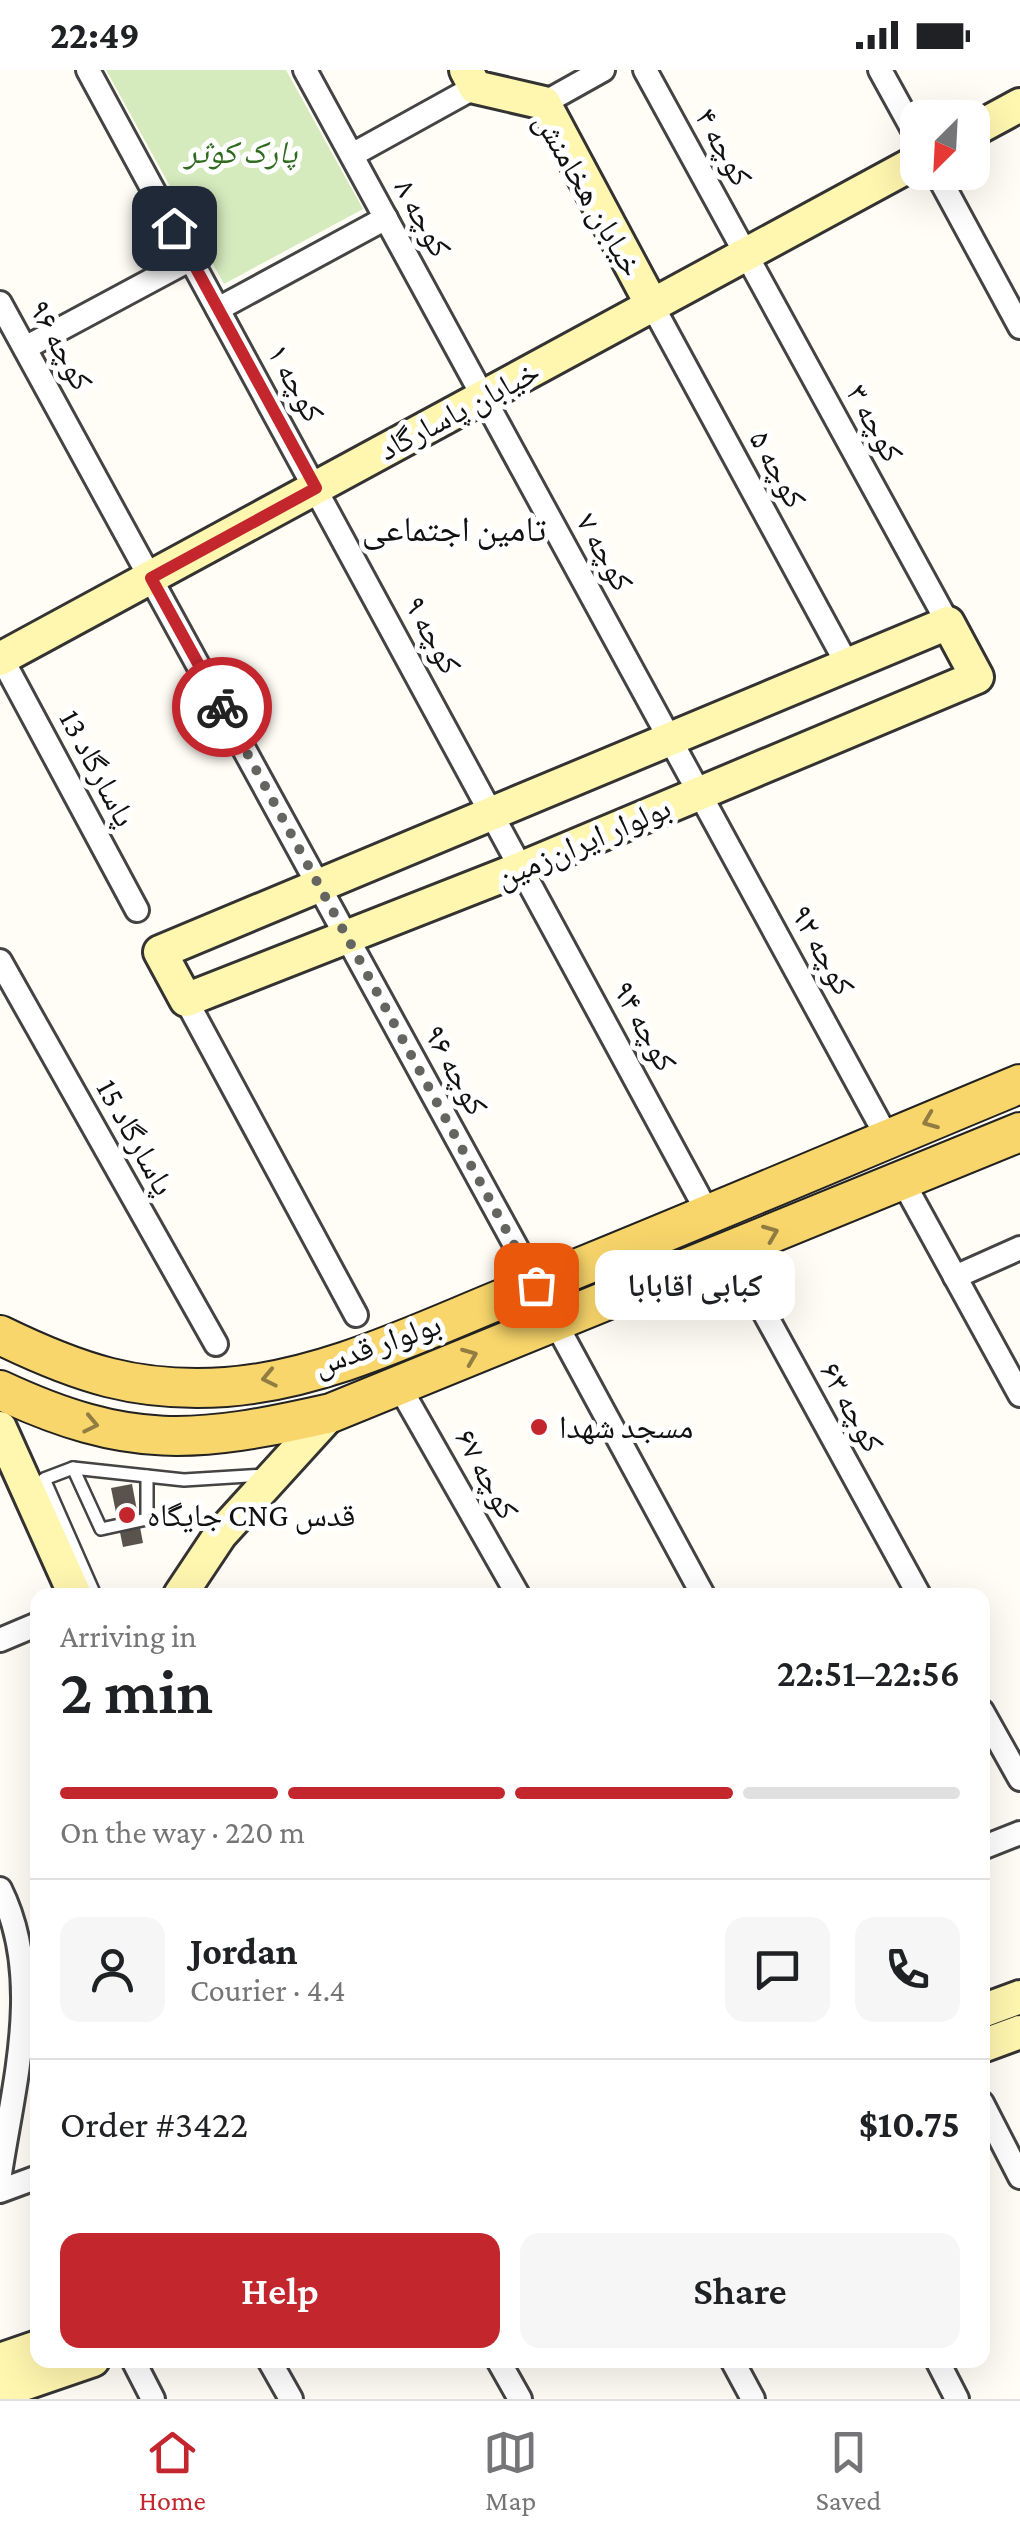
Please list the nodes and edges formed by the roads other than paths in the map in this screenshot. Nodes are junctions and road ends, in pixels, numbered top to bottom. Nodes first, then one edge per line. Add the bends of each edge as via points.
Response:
1 (88, 70) edge
2 (305, 70) edge
3 (603, 70) edge
4 (644, 70) edge
5 (880, 70) edge
6 (470, 79) edge
7 (544, 103) junction
8 (900, 106) edge
9 (1020, 106) edge
10 (990, 122) edge
11 (352, 155) junction
12 (900, 171) edge
13 (946, 190) edge
14 (386, 218) junction
15 (746, 254) junction
16 (191, 259) junction
17 (0, 303) edge
18 (652, 306) junction
19 (218, 309) junction
20 (1020, 327) edge
21 (26, 348) junction
22 (484, 397) junction
23 (316, 488) junction
24 (151, 578) junction
25 (948, 622) junction
26 (0, 657) edge
27 (847, 664) junction
28 (670, 739) junction
29 (700, 793) junction
30 (493, 813) junction
31 (522, 868) junction
32 (319, 886) junction
33 (137, 910) dead end
34 (348, 938) junction
35 (0, 962) edge
36 (186, 1000) junction
37 (1020, 1084) edge
38 (1020, 1132) edge
39 (888, 1139) junction
40 (902, 1180) junction
41 (709, 1215) junction
42 (1020, 1248) edge
43 (730, 1250) junction
44 (955, 1277) junction
45 (536, 1285) junction
46 (356, 1315) dead end
47 (554, 1322) junction
48 (0, 1335) edge
49 (216, 1344) dead end
50 (399, 1386) junction
51 (0, 1390) edge
52 (1020, 1395) edge
53 (331, 1413) junction
54 (0, 1428) edge
55 (72, 1468) junction
56 (272, 1474) junction
57 (147, 1476) junction
58 (72, 1588) edge
59 (91, 1588) edge
60 (185, 1588) edge
61 (514, 1588) edge
62 (699, 1588) edge
63 (915, 1588) edge
64 (30, 1627) edge
65 (0, 1640) edge
66 (990, 1725) edge
67 (1020, 1779) edge
68 (1020, 1833) edge
69 (990, 1840) edge
70 (0, 1889) edge
71 (1020, 1997) edge
72 (990, 2008) edge
73 (30, 2030) edge
74 (1020, 2032) edge
75 (990, 2043) edge
76 (990, 2119) edge
77 (0, 2174) edge
78 (1020, 2177) edge
79 (30, 2181) edge
80 (0, 2191) edge
81 (30, 2350) edge
82 (0, 2360) edge
83 (70, 2368) edge
84 (137, 2368) edge
85 (274, 2368) edge
86 (503, 2368) edge
87 (736, 2368) edge
88 (941, 2368) edge
89 (0, 2392) edge
90 (153, 2399) edge
91 (291, 2399) edge
92 (520, 2399) edge
93 (753, 2399) edge
94 (957, 2399) edge

1 - 16 street, کوچه ۱
2 - 11 street, کوچه ۸
3 - 7 street
4 - 15 street, کوچه ۴
5 - 8 street
6 - 7 street, خیابان هخامنش
6 - 11 street
7 - 18 street, خیابان هخامنش
9 - 10 street
11 - 14 street, کوچه ۸
12 - 15 street, خیابان پاسارگاد
13 - 20 street
14 - 19 street
14 - 22 street, کوچه ۸
15 - 18 street, خیابان پاسارگاد
15 - 25 street, کوچه ۳
16 - 19 street, کوچه ۱
16 - 21 street
17 - 21 street, کوچه ۹۶
18 - 22 street, خیابان پاسارگاد
18 - 27 street, کوچه ۵
19 - 23 street, کوچه ۱
21 - 24 street, کوچه ۹۶
22 - 23 street, خیابان پاسارگاد
22 - 28 street, کوچه ۷
23 - 24 street, خیابان پاسارگاد
23 - 30 street, کوچه ۹
24 - 26 street, خیابان پاسارگاد
24 - 32 street, کوچه ۹۶
25 - 27 street, بولوار ایران‌زمین
25 - 29 street, بولوار ایران‌زمین via 977,677
26 - 33 street, پاسارگاد 13
27 - 28 street, بولوار ایران‌زمین
28 - 29 street, کوچه ۷
28 - 30 street, بولوار ایران‌زمین
29 - 31 street, بولوار ایران‌زمین
29 - 39 street, کوچه ۹۲
30 - 31 street, کوچه ۹
30 - 32 street, بولوار ایران‌زمین
31 - 34 street, بولوار ایران‌زمین
31 - 41 street, کوچه ۹۴
32 - 34 street, کوچه ۹۶
32 - 36 street, بولوار ایران‌زمین via 160,952
34 - 36 street, بولوار ایران‌زمین
34 - 45 street, کوچه ۹۶
35 - 49 street, پاسارگاد 15
36 - 46 street
37 -> 39 main road, بولوار قدس
38 - 40 main road, بولوار قدس
39 - 41 main road, بولوار قدس
43 -> 40 main road, بولوار قدس
40 - 44 street
41 - 45 main road, بولوار قدس
42 - 44 street
43 - 47 main road, بولوار قدس
43 - 63 street, کوچه ۶۳
44 - 52 street
45 -> 48 main road, بولوار قدس via 322,1367 229,1387 164,1388 73,1370
50 -> 47 main road, بولوار قدس
47 - 62 street
50 - 53 main road, بولوار قدس
50 - 61 street, کوچه ۶۷
51 -> 53 main road, بولوار قدس via 59,1417 158,1438 232,1436
53 - 56 street
54 - 58 street
55 - 57 lane
55 - 57 lane via 101,1529 147,1519
55 - 59 lane via 44,1479
56 - 57 lane
56 - 60 street
64 - 65 street
66 - 67 street
68 - 69 street
70 - 73 street via 18,1933
71 - 72 street
73 - 77 street
74 - 75 street
76 - 78 street
79 - 80 street
81 - 82 street
83 - 89 street
84 - 90 street
85 - 91 street
86 - 92 street
87 - 93 street
88 - 94 street

